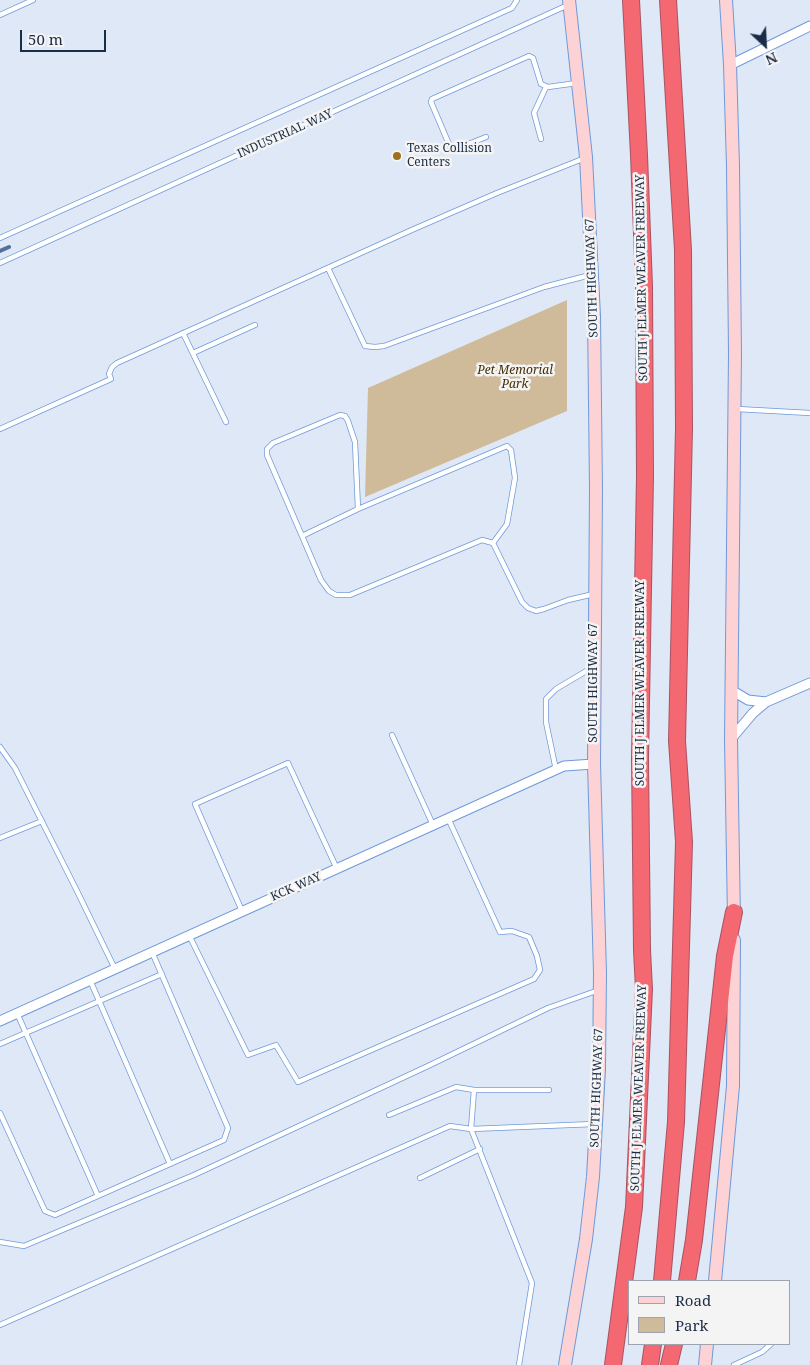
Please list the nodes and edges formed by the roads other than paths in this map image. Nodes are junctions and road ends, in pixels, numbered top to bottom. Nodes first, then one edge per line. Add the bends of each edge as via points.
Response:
1 (33, 0) edge
2 (517, 0) edge
3 (668, 0) edge
4 (726, 0) edge
5 (569, 2) edge
6 (631, 3) edge
7 (0, 16) edge
8 (810, 26) edge
9 (730, 65) junction
10 (578, 83) junction
11 (546, 87) junction
12 (486, 137) dead end
13 (541, 139) dead end
14 (586, 157) junction
15 (0, 238) edge
16 (0, 263) edge
17 (328, 268) junction
18 (592, 274) junction
19 (255, 325) dead end
20 (183, 333) junction
21 (193, 353) junction
22 (734, 409) junction
23 (810, 413) edge
24 (226, 422) dead end
25 (0, 429) edge
26 (358, 509) junction
27 (302, 536) junction
28 (493, 543) junction
29 (595, 594) junction
30 (594, 667) junction
31 (810, 683) edge
32 (732, 691) junction
33 (766, 702) junction
34 (392, 735) dead end
35 (731, 739) junction
36 (0, 747) edge
37 (594, 764) junction
38 (556, 770) junction
39 (448, 818) junction
40 (42, 821) junction
41 (433, 825) junction
42 (0, 838) edge
43 (336, 869) junction
44 (242, 911) junction
45 (734, 912) junction
46 (189, 935) junction
47 (152, 952) junction
48 (115, 969) junction
49 (162, 974) junction
50 (90, 980) junction
51 (600, 990) junction
52 (98, 1001) junction
53 (17, 1013) junction
54 (0, 1021) edge
55 (26, 1032) junction
56 (0, 1044) edge
57 (474, 1090) junction
58 (549, 1090) dead end
59 (0, 1113) edge
60 (388, 1115) dead end
61 (596, 1124) junction
62 (472, 1128) junction
63 (480, 1150) junction
64 (170, 1164) junction
65 (420, 1178) dead end
66 (98, 1196) junction
67 (0, 1242) edge
68 (662, 1280) edge
69 (687, 1280) edge
70 (715, 1280) edge
71 (0, 1325) edge
72 (653, 1345) edge
73 (674, 1345) edge
74 (707, 1345) edge
75 (770, 1345) edge
76 (520, 1365) edge
77 (565, 1365) edge
78 (613, 1365) edge
79 (650, 1365) edge
80 (669, 1365) edge
81 (705, 1365) edge
82 (734, 1365) edge

1 - 7 lane
2 - 15 lane via 512,8
3 - 68 highway via 682,250 684,428 677,741 684,842 676,1122
4 - 9 main road
5 - 10 main road, SOUTH HIGHWAY 67
5 - 16 lane, INDUSTRIAL WAY
6 - 78 highway, SOUTH J ELMER WEAVER FREEWAY via 644,286 645,476 640,758 644,989 634,1207
8 - 9 street
9 - 22 main road via 734,166
10 - 11 lane
10 - 14 main road, SOUTH HIGHWAY 67
11 - 12 lane via 541,84 529,56 432,98 451,149 456,150
11 - 13 lane via 534,112
14 - 17 lane
14 - 18 main road, SOUTH HIGHWAY 67
17 - 18 lane via 365,346 375,347 544,287
17 - 20 lane
18 - 29 main road, SOUTH HIGHWAY 67
19 - 21 lane
20 - 21 lane
20 - 25 lane via 117,363 109,374 111,379
21 - 24 lane
22 - 23 lane
22 - 32 main road
26 - 27 lane
26 - 27 lane via 355,442 345,416 340,415 273,443 267,449 267,455
26 - 28 lane via 508,446 515,478 507,524
27 - 28 lane via 321,580 336,595 350,595 482,540
28 - 29 lane via 528,608 544,610
29 - 30 main road, SOUTH HIGHWAY 67
30 - 37 main road, SOUTH HIGHWAY 67
30 - 38 lane via 556,689 546,699 546,722
31 - 33 street
32 - 33 street via 748,700
32 - 35 main road
33 - 35 street
34 - 41 lane
35 - 45 main road
36 - 40 lane via 15,768
37 - 38 street, KCK WAY via 564,766
37 - 51 main road, SOUTH HIGHWAY 67
38 - 39 street, KCK WAY
39 - 41 street, KCK WAY
39 - 46 lane via 500,932 512,931 529,937 540,970 534,979 298,1082 276,1045 248,1055
40 - 42 lane
40 - 48 lane
41 - 43 street, KCK WAY
43 - 44 street, KCK WAY
43 - 44 lane via 288,764 195,804
44 - 46 street, KCK WAY
45 - 69 highway via 725,956
45 - 70 main road via 733,1086
46 - 47 street, KCK WAY
47 - 48 street, KCK WAY
47 - 49 lane
48 - 50 street, KCK WAY
49 - 52 lane
49 - 64 lane via 228,1128 224,1140
50 - 52 lane
50 - 53 street, KCK WAY
51 - 61 main road, SOUTH HIGHWAY 67
51 - 67 lane via 548,1008 194,1175 24,1246
52 - 55 lane
52 - 64 lane
53 - 54 street, KCK WAY
53 - 55 lane
55 - 56 lane
55 - 66 lane
57 - 58 lane
57 - 60 lane via 456,1087
57 - 62 lane
59 - 66 lane via 45,1211 55,1215
61 - 62 lane
61 - 77 main road, SOUTH HIGHWAY 67 via 586,1240
62 - 63 lane
62 - 71 lane via 450,1126
63 - 65 lane
63 - 76 lane via 532,1283
64 - 66 lane
72 - 79 highway
73 - 80 highway
74 - 81 main road
75 - 82 lane

